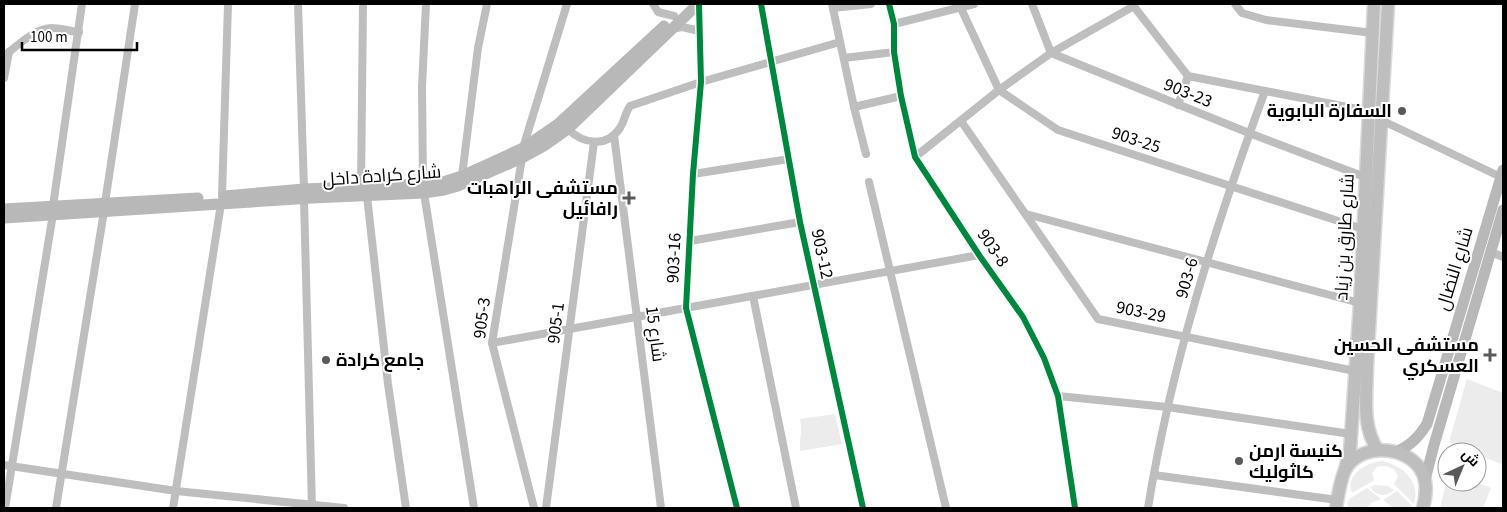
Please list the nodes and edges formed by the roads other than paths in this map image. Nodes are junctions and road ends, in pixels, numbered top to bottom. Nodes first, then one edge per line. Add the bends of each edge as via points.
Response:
1 (82, 4) edge
2 (136, 4) edge
3 (228, 4) edge
4 (298, 4) edge
5 (363, 4) edge
6 (426, 4) edge
7 (486, 4) edge
8 (567, 4) edge
9 (653, 4) edge
10 (687, 4) edge
11 (699, 4) edge
12 (761, 4) edge
13 (871, 4) edge
14 (889, 4) edge
15 (974, 4) edge
16 (1032, 4) edge
17 (1235, 4) edge
18 (1374, 4) edge
19 (1388, 4) edge
20 (1133, 5) edge
21 (833, 6) edge
22 (960, 6) edge
23 (674, 16) junction
24 (894, 24) junction
25 (670, 30) junction
26 (700, 31) junction
27 (79, 32) junction
28 (1373, 33) junction
29 (840, 42) junction
30 (894, 52) junction
31 (1051, 53) junction
32 (6, 54) edge
33 (844, 58) junction
34 (772, 61) junction
35 (1188, 76) junction
36 (4, 78) edge
37 (701, 82) junction
38 (999, 90) junction
39 (1265, 91) junction
40 (901, 96) junction
41 (1178, 105) junction
42 (854, 107) junction
43 (1368, 111) junction
44 (1381, 120) junction
45 (961, 121) junction
46 (568, 129) junction
47 (1249, 134) junction
48 (614, 135) junction
49 (594, 142) junction
50 (522, 153) junction
51 (866, 154) dead end
52 (915, 157) junction
53 (789, 159) junction
54 (693, 174) junction
55 (1502, 175) edge
56 (462, 176) junction
57 (1365, 177) junction
58 (869, 182) dead end
59 (1231, 187) junction
60 (424, 189) junction
61 (364, 191) junction
62 (304, 194) junction
63 (222, 200) junction
64 (104, 207) junction
65 (4, 209) edge
66 (53, 210) junction
67 (1503, 210) edge
68 (1026, 214) junction
69 (4, 218) edge
70 (800, 222) junction
71 (1363, 229) junction
72 (690, 241) junction
73 (1491, 252) junction
74 (979, 255) junction
75 (1503, 257) edge
76 (1207, 262) junction
77 (891, 272) junction
78 (812, 284) junction
79 (753, 296) junction
80 (1360, 303) junction
81 (686, 308) junction
82 (638, 317) junction
83 (570, 329) junction
84 (1186, 336) junction
85 (492, 343) junction
86 (1355, 371) junction
87 (1058, 396) junction
88 (1167, 407) junction
89 (1351, 434) junction
90 (1378, 450) junction
91 (1396, 452) junction
92 (4, 466) edge
93 (13, 467) junction
94 (1345, 470) junction
95 (61, 475) junction
96 (1154, 475) junction
97 (1425, 480) junction
98 (176, 491) junction
99 (1337, 504) edge
100 (312, 506) edge
101 (5, 508) edge
102 (56, 508) edge
103 (173, 508) edge
104 (344, 508) edge
105 (406, 508) edge
106 (474, 508) edge
107 (534, 508) edge
108 (546, 508) edge
109 (661, 508) edge
110 (737, 508) edge
111 (796, 508) edge
112 (863, 508) edge
113 (946, 508) edge
114 (1075, 508) edge
115 (1148, 508) edge
116 (1423, 508) edge

1 - 27 street
2 - 64 street
3 - 63 street
4 - 62 street
5 - 61 street
6 - 60 street via 422,87
7 - 56 street
8 - 50 street, 905-3
9 - 23 street via 658,12
10 - 23 main road, شارع كرادة داخل
11 - 25 main road, شارع كرادة داخل
11 - 26 street, 903-16
12 - 34 street, 903-12
13 - 21 street
14 - 24 street, 903-8
15 - 22 street
16 - 31 street
17 - 28 street via 1242,13 1266,20
18 - 28 main road, شارع طارق بن زياد
19 - 44 main road, شارع طارق بن زياد
20 - 31 street
20 - 35 street
21 - 29 street
22 - 24 street
22 - 38 street
23 - 50 main road, شارع كرادة داخل via 558,124
24 - 30 street, 903-8
25 - 26 street via 682,27
25 - 46 main road, شارع كرادة داخل
26 - 37 street, 903-16
27 - 32 street via 44,29
27 - 66 street
28 - 43 main road, شارع طارق بن زياد
29 - 33 street
29 - 34 street
30 - 33 street
30 - 40 street, 903-8
31 - 38 street
31 - 41 street, 903-23
32 - 36 street
33 - 42 street
34 - 37 street
34 - 53 street, 903-12
35 - 39 street
35 - 41 street
37 - 48 street via 630,106
37 - 54 street, 903-16
38 - 45 street
38 - 59 street, 903-25 via 1058,130
39 - 43 street
39 - 47 street, 903-6
40 - 42 street
40 - 52 street, 903-8
41 - 47 street, 903-23
42 - 51 street
43 - 57 main road, شارع طارق بن زياد
44 - 55 street
44 - 90 main road, شارع طارق بن زياد via 1367,366 1367,422
45 - 52 street
45 - 68 street, 903-29
46 - 49 street via 577,137
46 - 50 main road, شارع كرادة داخل via 544,146
47 - 57 street, 903-23
47 - 59 street, 903-6
48 - 49 street
48 - 82 street, شارع 15
49 - 83 street, 905-1
50 - 56 main road, شارع كرادة داخل
50 - 60 main road, شارع كرادة داخل via 458,186 444,190
50 - 85 street, 905-3
52 - 74 street, 903-8
53 - 54 street
53 - 70 street, 903-12
54 - 72 street, 903-16
55 - 91 main road, شارع النضال via 1427,424 1419,437
56 - 60 main road, شارع كرادة داخل
57 - 71 main road, شارع طارق بن زياد
58 - 77 street
59 - 71 street, 903-25
59 - 76 street, 903-6
60 - 61 main road, شارع كرادة داخل
60 - 106 street
61 - 62 main road, شارع كرادة داخل
61 - 105 street
62 - 63 main road, شارع كرادة داخل
62 - 100 street
63 - 64 main road, شارع كرادة داخل
63 - 98 street
64 - 66 main road, شارع كرادة داخل
64 - 95 street
65 - 66 main road, شارع كرادة داخل
66 - 69 main road, شارع كرادة داخل
66 - 93 street
67 - 73 main road, شارع النضال
68 - 76 street
68 - 84 street, 903-29 via 1098,319
70 - 72 street
70 - 78 street, 903-12
71 - 80 main road, شارع طارق بن زياد
72 - 81 street, 903-16
73 - 75 street
73 - 97 main road, شارع النضال
74 - 77 street
74 - 87 street, 903-8 via 1023,317 1044,358
76 - 80 street
76 - 84 street, 903-6
77 - 78 street
77 - 113 street
78 - 79 street
78 - 112 street, 903-12
79 - 81 street
79 - 111 street
80 - 86 main road, شارع طارق بن زياد
81 - 82 street
81 - 110 street, 903-16
82 - 83 street
82 - 109 street, شارع 15
83 - 85 street
83 - 108 street, 905-1
84 - 86 street, 903-29
84 - 88 street, 903-6
85 - 107 street, 905-3
86 - 89 main road, شارع طارق بن زياد
87 - 88 street
87 - 114 street, 903-8
88 - 89 street
88 - 96 street, 903-6
89 - 94 main road, شارع طارق بن زياد
90 - 91 main road
90 - 94 main road via 1360,456
91 - 97 main road via 1410,459
92 - 93 street
93 - 95 street
93 - 101 street
94 - 99 main road, شارع طارق بن زياد
95 - 98 street
95 - 102 street
96 - 99 street
96 - 115 street, 903-6
97 - 116 main road
98 - 100 street
98 - 103 street
100 - 104 street

